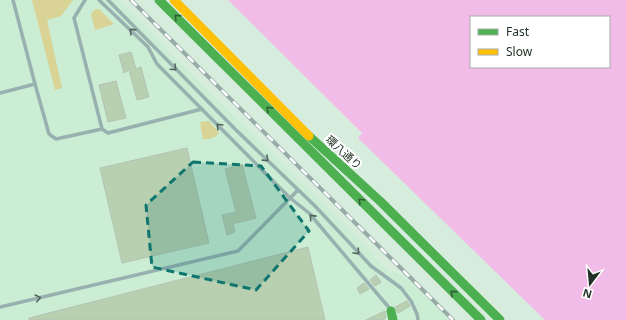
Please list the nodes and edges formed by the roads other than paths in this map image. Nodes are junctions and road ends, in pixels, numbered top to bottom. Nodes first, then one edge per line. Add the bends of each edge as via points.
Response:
1 (13, 0) edge
2 (85, 0) edge
3 (100, 0) edge
4 (108, 0) edge
5 (159, 0) edge
6 (174, 0) edge
7 (35, 84) junction
8 (0, 93) edge
9 (202, 109) junction
10 (102, 129) junction
11 (298, 190) junction
12 (290, 198) junction
13 (0, 307) edge
14 (392, 315) edge
15 (418, 320) edge
16 (481, 320) edge
17 (500, 320) edge

1 - 7 lane
2 - 10 lane via 74,18
9 -> 3 lane via 157,64 148,46
4 -> 11 lane
16 -> 5 main road, 環八通り
6 - 17 main road, 環八通り via 322,149 381,202
7 - 8 lane
7 - 10 lane via 49,134 56,139
9 - 10 lane via 108,134
12 -> 9 lane
11 - 12 lane
11 -> 15 lane via 370,266 401,288 418,314
13 -> 12 lane via 238,252
14 -> 12 lane via 309,213

